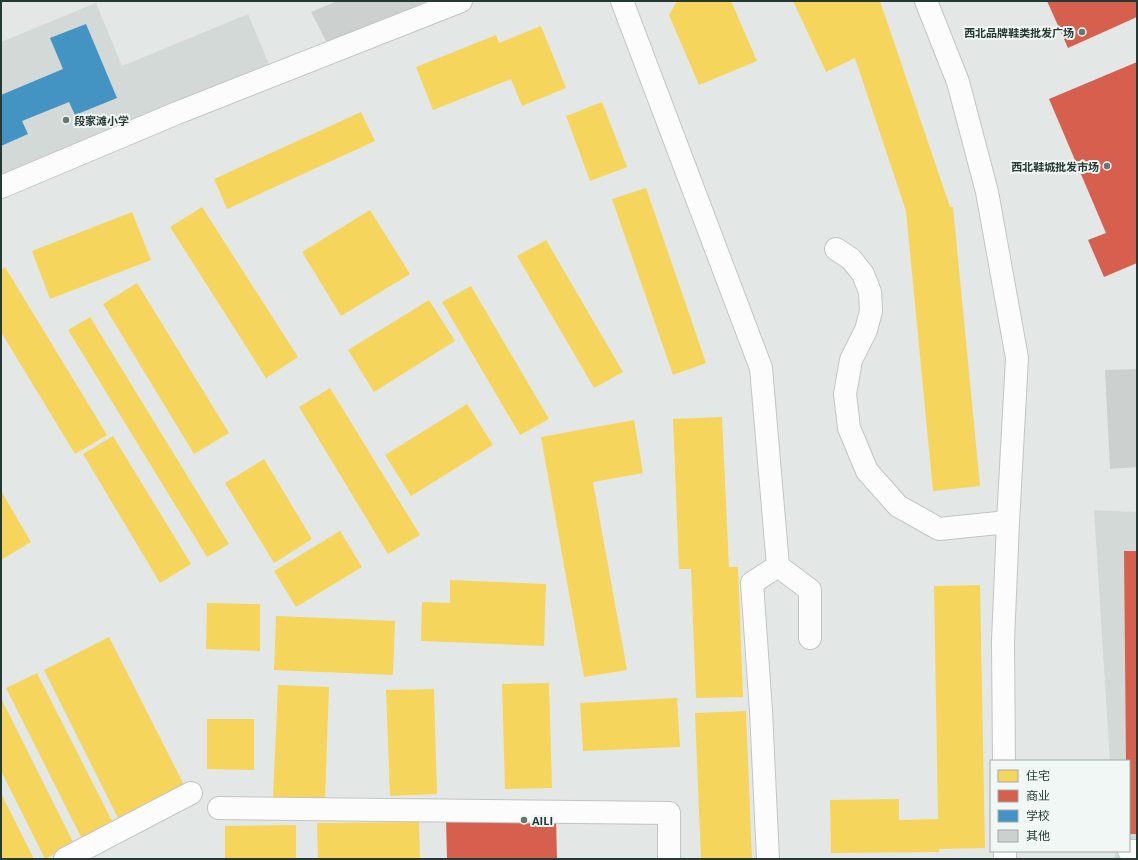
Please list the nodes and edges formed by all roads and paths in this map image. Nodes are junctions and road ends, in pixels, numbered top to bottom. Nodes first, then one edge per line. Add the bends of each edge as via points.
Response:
1 (461, 1) edge
2 (622, 1) edge
3 (926, 1) edge
4 (1, 187) edge
5 (836, 249) dead end
6 (1008, 522) junction
7 (778, 566) junction
8 (810, 638) dead end
9 (1004, 760) edge
10 (191, 793) dead end
11 (219, 808) dead end
12 (65, 859) edge
13 (669, 859) edge
14 (768, 859) edge

1 - 4 street via 177,113
2 - 7 street via 762,368
3 - 6 street via 958,82 986,192 1017,358
5 - 6 street via 851,259 863,274 870,292 871,311 866,330 851,360 845,394 849,428 867,471 898,506 939,529
6 - 9 street via 1003,641
7 - 8 street via 810,590
7 - 14 street via 752,583
10 - 12 street
11 - 13 street via 669,814

